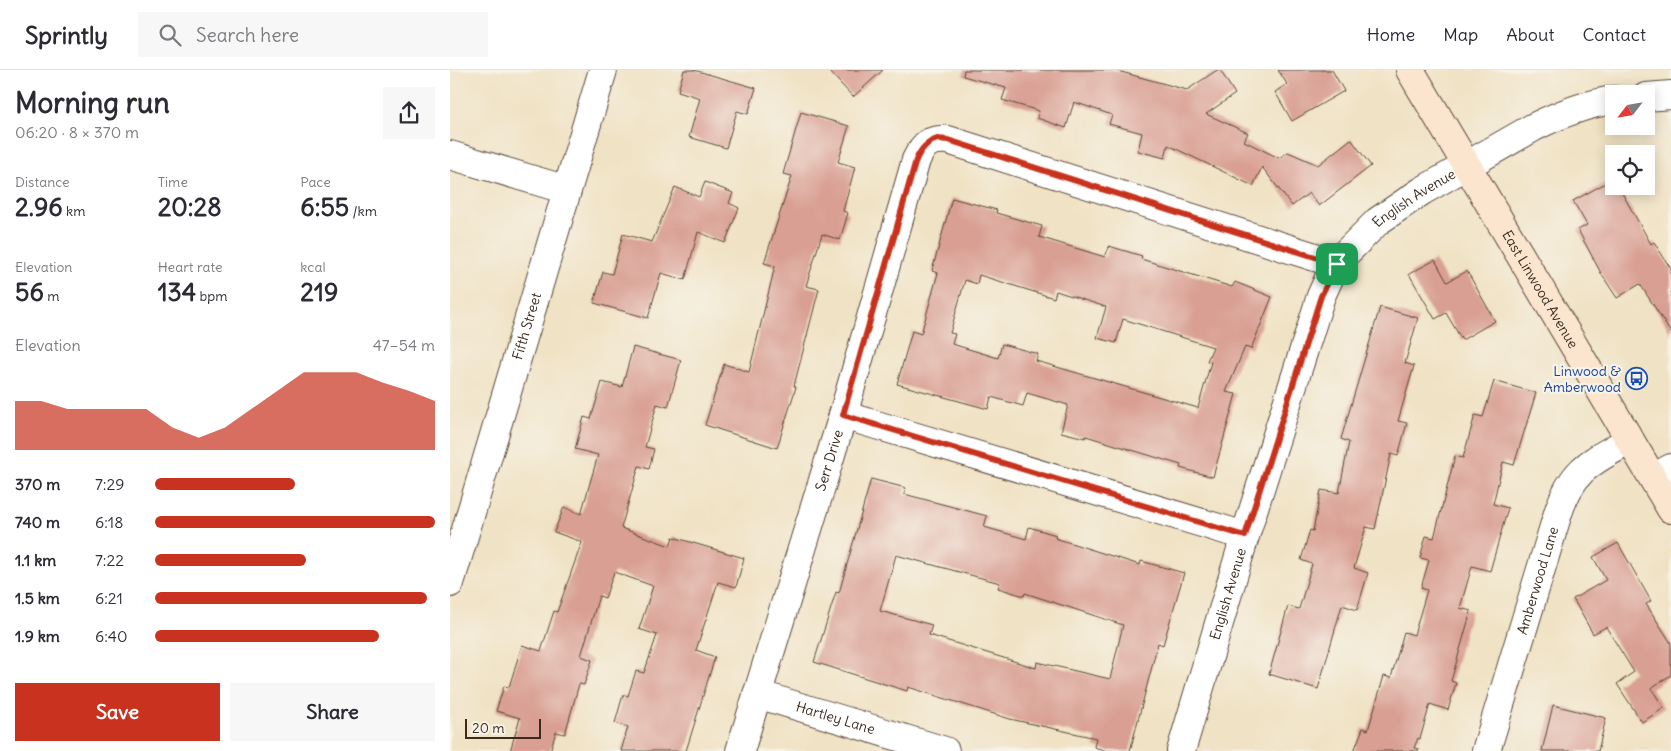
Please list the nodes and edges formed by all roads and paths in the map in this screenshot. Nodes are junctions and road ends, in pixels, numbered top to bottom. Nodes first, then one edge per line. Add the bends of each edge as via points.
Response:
1 (603, 70) edge
2 (1410, 70) edge
3 (1671, 96) edge
4 (1655, 97) edge
5 (1605, 102) edge
6 (450, 155) edge
7 (1466, 165) junction
8 (567, 190) junction
9 (1337, 264) junction
10 (843, 415) junction
11 (1630, 440) junction
12 (1662, 473) edge
13 (1671, 509) edge
14 (1245, 536) junction
15 (454, 553) edge
16 (450, 583) edge
17 (757, 694) junction
18 (740, 751) edge
19 (945, 751) edge
20 (1181, 751) edge
21 (1486, 751) edge

1 - 8 street, Fifth Street
2 - 7 street, East Linwood Avenue
3 - 4 street
5 - 7 street, English Avenue via 1550,119
6 - 8 street
7 - 9 street, English Avenue via 1378,222
7 - 11 street, East Linwood Avenue
8 - 15 street, Fifth Street
9 - 10 street, Serr Drive via 937,139 928,143 916,160
9 - 14 street, English Avenue via 1321,296
10 - 14 street
10 - 17 street, Serr Drive
11 - 12 street, East Linwood Avenue
11 - 21 street, Amberwood Lane via 1586,465 1564,495
12 - 13 street, East Linwood Avenue
14 - 20 street, English Avenue
15 - 16 street, Fifth Street
17 - 18 street, Serr Drive
17 - 19 street, Hartley Lane

